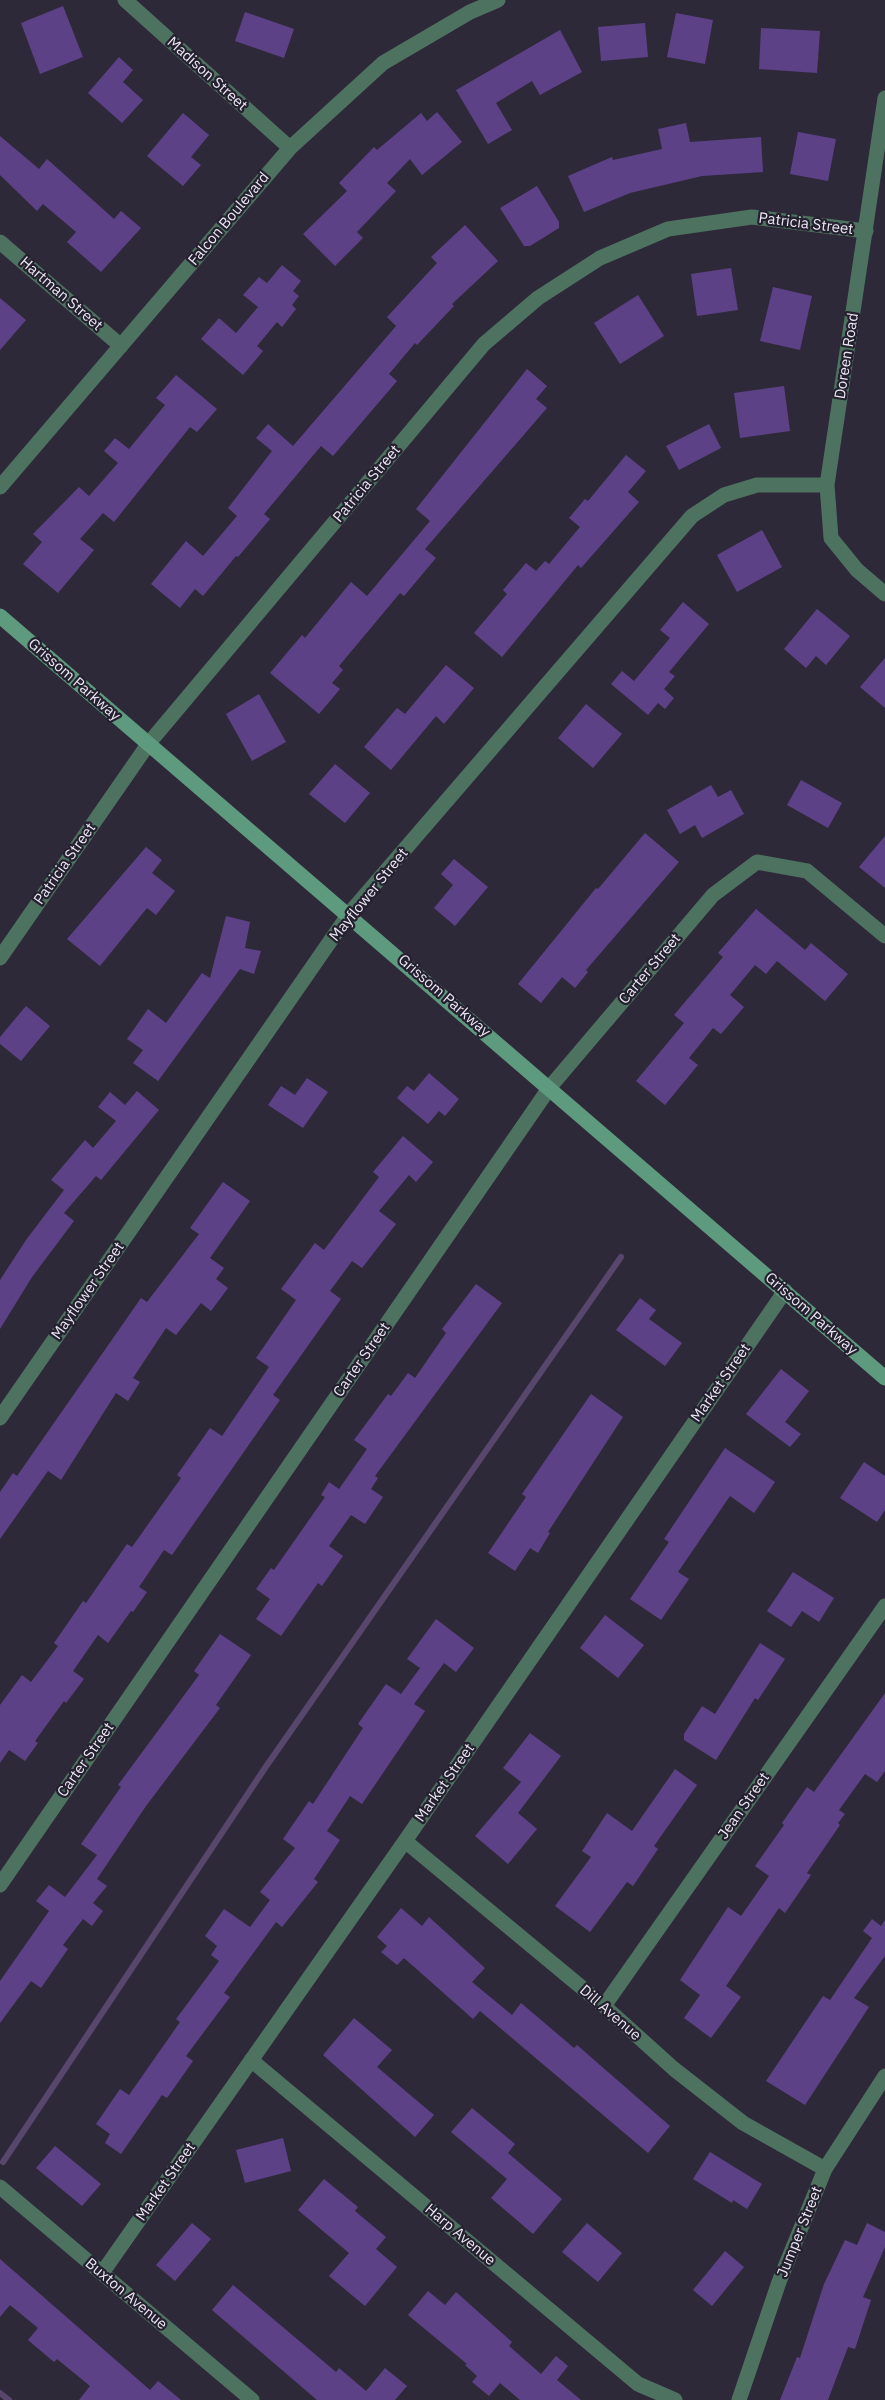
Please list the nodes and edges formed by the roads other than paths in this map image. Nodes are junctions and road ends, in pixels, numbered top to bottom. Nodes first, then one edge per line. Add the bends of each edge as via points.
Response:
1 (125, 0) edge
2 (498, 0) edge
3 (885, 98) edge
4 (290, 148) junction
5 (866, 231) junction
6 (0, 242) edge
7 (121, 346) junction
8 (827, 485) junction
9 (0, 487) edge
10 (885, 594) edge
11 (0, 616) edge
12 (149, 743) junction
13 (349, 914) junction
14 (885, 936) edge
15 (0, 958) edge
16 (550, 1087) junction
17 (785, 1291) junction
18 (885, 1378) edge
19 (0, 1418) edge
20 (885, 1606) edge
21 (405, 1841) junction
22 (0, 1886) edge
23 (604, 2006) junction
24 (252, 2060) junction
25 (885, 2076) edge
26 (825, 2169) junction
27 (0, 2187) edge
28 (102, 2273) junction
29 (252, 2400) edge
30 (675, 2400) edge
31 (739, 2400) edge

1 - 4 street, Madison Street
2 - 4 street, Falcon Boulevard via 382,63
3 - 5 street, Doreen Road
4 - 7 street, Falcon Boulevard
5 - 8 street, Doreen Road
5 - 12 street, Patricia Street via 752,217 668,229 600,258 538,298 484,344
6 - 7 street, Hartman Street
7 - 9 street, Falcon Boulevard
8 - 10 street, Doreen Road via 831,538 857,570
8 - 13 street, Mayflower Street via 757,485 724,495 692,516
11 - 12 main road, Grissom Parkway
12 - 13 main road, Grissom Parkway
12 - 15 street, Patricia Street
13 - 16 main road, Grissom Parkway
13 - 19 street, Mayflower Street
14 - 16 street, Carter Street via 807,871 757,862 713,895
16 - 17 main road, Grissom Parkway
16 - 22 street, Carter Street
17 - 18 main road, Grissom Parkway
17 - 21 street, Market Street
20 - 23 street, Jean Street
21 - 23 street, Dill Avenue
21 - 24 street, Market Street
23 - 26 street, Dill Avenue via 674,2069 743,2123
24 - 28 street, Market Street
24 - 30 street, Harp Avenue via 638,2384
25 - 26 street, Jumper Street
26 - 31 street, Jumper Street via 779,2282
27 - 28 street, Buxton Avenue
28 - 29 street, Buxton Avenue

